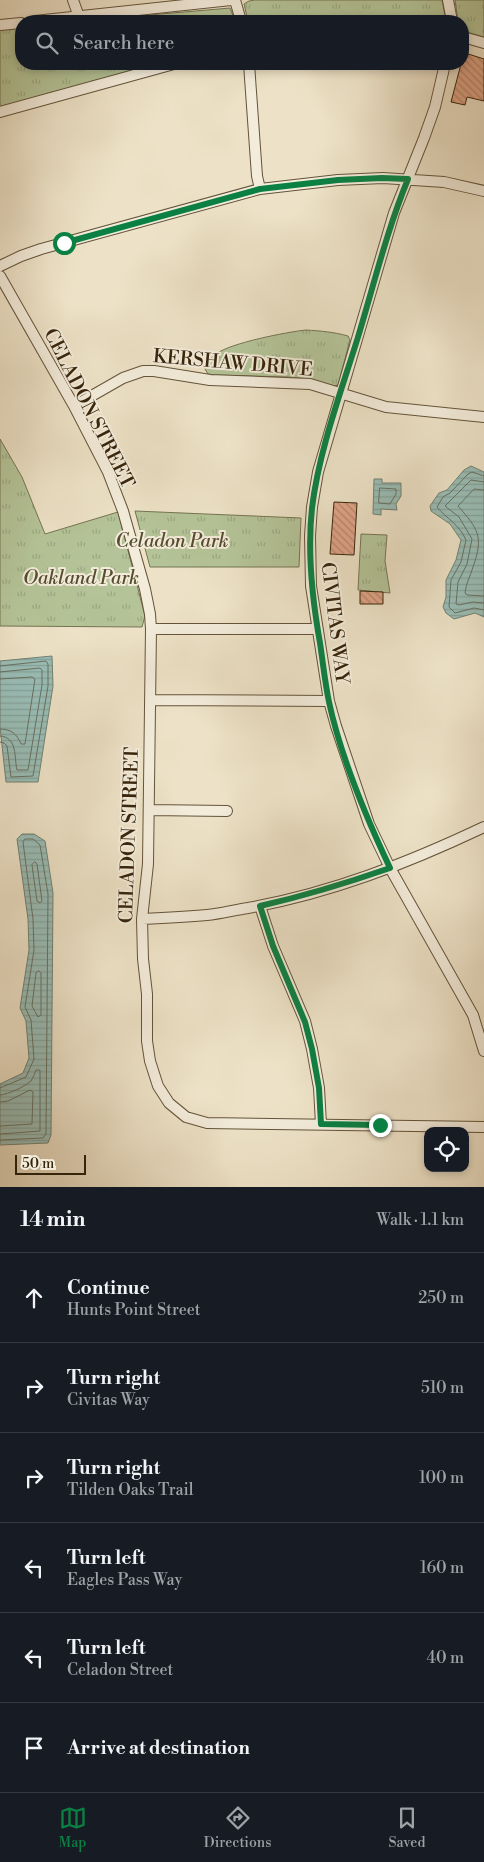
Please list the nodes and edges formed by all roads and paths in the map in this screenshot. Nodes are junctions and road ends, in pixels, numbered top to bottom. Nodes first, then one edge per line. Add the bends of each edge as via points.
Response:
1 (72, 0) edge
2 (233, 0) edge
3 (448, 0) edge
4 (77, 15) edge
5 (96, 15) edge
6 (239, 15) edge
7 (451, 15) edge
8 (15, 24) edge
9 (0, 25) edge
10 (469, 39) edge
11 (484, 43) edge
12 (152, 70) edge
13 (249, 70) edge
14 (444, 70) edge
15 (0, 112) edge
16 (408, 179) junction
17 (260, 189) junction
18 (484, 191) edge
19 (0, 266) edge
20 (0, 276) edge
21 (341, 393) junction
22 (74, 406) junction
23 (484, 418) edge
24 (150, 629) junction
25 (317, 630) junction
26 (150, 700) junction
27 (329, 701) junction
28 (149, 810) junction
29 (226, 811) dead end
30 (484, 827) edge
31 (390, 868) junction
32 (260, 906) junction
33 (142, 920) junction
34 (484, 1051) edge
35 (321, 1124) junction
36 (484, 1127) edge

1 - 4 street
2 - 5 street
2 - 6 street
3 - 7 street
8 - 9 street
10 - 11 street
12 - 15 street
13 - 17 street
14 - 16 street, CIVITAS WAY via 435,106
16 - 17 street via 338,180
16 - 18 street via 444,182
16 - 21 street, CIVITAS WAY via 394,213
17 - 19 street via 41,249
20 - 22 street, CELADON STREET
21 - 22 street, KERSHAW DRIVE via 310,384 210,380 143,371 123,378
21 - 23 street, KERSHAW DRIVE via 386,407
21 - 25 street, CIVITAS WAY via 318,472 312,507 311,577
22 - 24 street, CELADON STREET via 108,472 123,511 145,589
24 - 25 street
24 - 26 street, CELADON STREET
25 - 27 street, CIVITAS WAY
26 - 27 street
26 - 28 street, CELADON STREET
27 - 31 street, CIVITAS WAY via 356,790
28 - 29 street
28 - 33 street, CELADON STREET
30 - 31 street
31 - 32 street via 345,884
31 - 34 street, CIVITAS WAY via 473,1015
32 - 33 street via 208,915
32 - 35 street via 305,1022 319,1088
33 - 35 street, CELADON STREET via 147,1041 158,1086 169,1103 186,1117 207,1124
35 - 36 street, CELADON STREET

